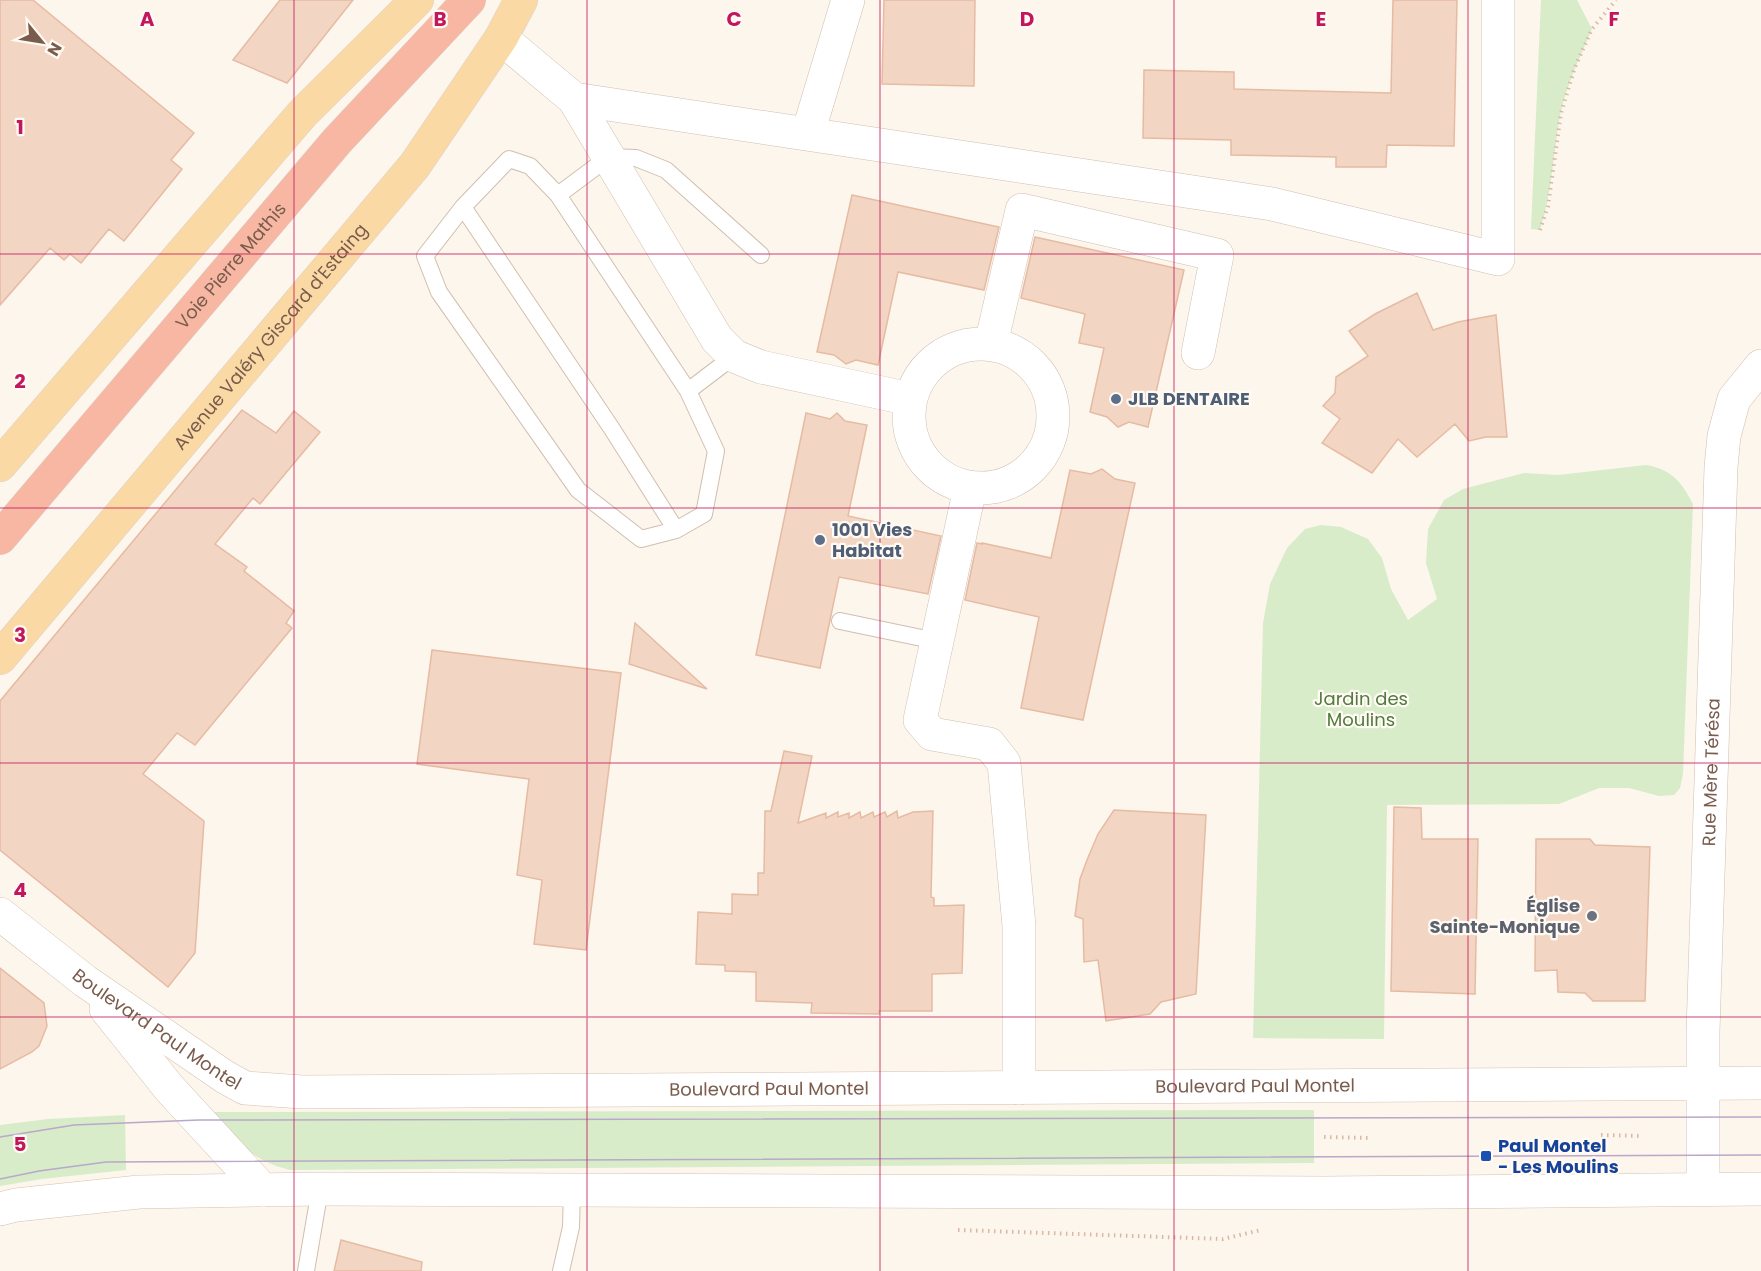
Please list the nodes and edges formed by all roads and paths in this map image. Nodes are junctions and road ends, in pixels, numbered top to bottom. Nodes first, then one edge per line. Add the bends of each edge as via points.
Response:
1 (417, 0) edge
2 (469, 0) edge
3 (521, 0) edge
4 (848, 0) edge
5 (1498, 0) edge
6 (1616, 0) edge
7 (501, 38) junction
8 (574, 99) junction
9 (808, 133) junction
10 (609, 157) junction
11 (558, 195) junction
12 (463, 207) junction
13 (1540, 230) dead end
14 (761, 255) dead end
15 (991, 344) junction
16 (1198, 352) dead end
17 (734, 356) junction
18 (1761, 366) edge
19 (688, 391) junction
20 (910, 399) junction
21 (0, 465) edge
22 (970, 488) junction
23 (676, 530) junction
24 (0, 538) edge
25 (840, 621) dead end
26 (936, 641) junction
27 (0, 658) edge
28 (0, 914) edge
29 (85, 981) junction
30 (1703, 1082) junction
31 (1761, 1083) edge
32 (1019, 1088) junction
33 (1601, 1135) dead end
34 (1643, 1136) dead end
35 (1324, 1137) dead end
36 (1372, 1137) dead end
37 (1761, 1188) edge
38 (320, 1189) junction
39 (572, 1189) junction
40 (1703, 1189) junction
41 (263, 1190) junction
42 (0, 1209) edge
43 (306, 1271) edge
44 (561, 1271) edge

1 - 21 main road via 303,113
2 - 24 highway, Voie Pierre Mathis via 337,141
3 - 7 main road, Avenue Valéry Giscard d'Estaing
4 - 9 street
5 - 9 street via 1498,259 1272,204
6 - 13 path via 1592,29 1575,67 1561,113 1548,206
7 - 8 street
7 - 27 main road, Avenue Valéry Giscard d'Estaing via 415,165
8 - 9 street
8 - 10 street
10 - 11 lane
10 - 14 lane via 636,158 666,170
10 - 17 street via 717,339
11 - 12 lane via 530,166 509,159
11 - 19 lane
12 - 23 lane
12 - 23 lane via 424,256 439,292 578,490 641,539
15 - 16 street via 1022,210 1217,255
15 - 20 street via 970,344 931,363 918,379
15 - 22 street via 1013,351 1031,364 1045,382 1053,426 1046,448 1032,467 993,488
17 - 19 lane
17 - 20 street via 760,368
18 - 30 street, Rue Mère Térésa via 1734,399 1721,467
19 - 23 lane via 716,451 704,514
20 - 22 street via 908,423 915,446 928,466 947,481
22 - 26 street
25 - 26 lane
26 - 32 street via 920,720 932,734 989,744 1004,763 1019,926
28 - 29 street
29 - 32 street, Boulevard Paul Montel via 245,1088 302,1092
29 - 41 street, Boulevard Paul Montel via 170,1089
30 - 31 street, Boulevard Paul Montel
30 - 32 street, Boulevard Paul Montel
30 - 40 street, Rue Mère Térésa
33 - 34 path
35 - 36 path
37 - 40 street
38 - 39 street
38 - 41 street
38 - 43 lane
39 - 40 street via 1312,1193
39 - 44 lane via 571,1227
41 - 42 street via 139,1192

